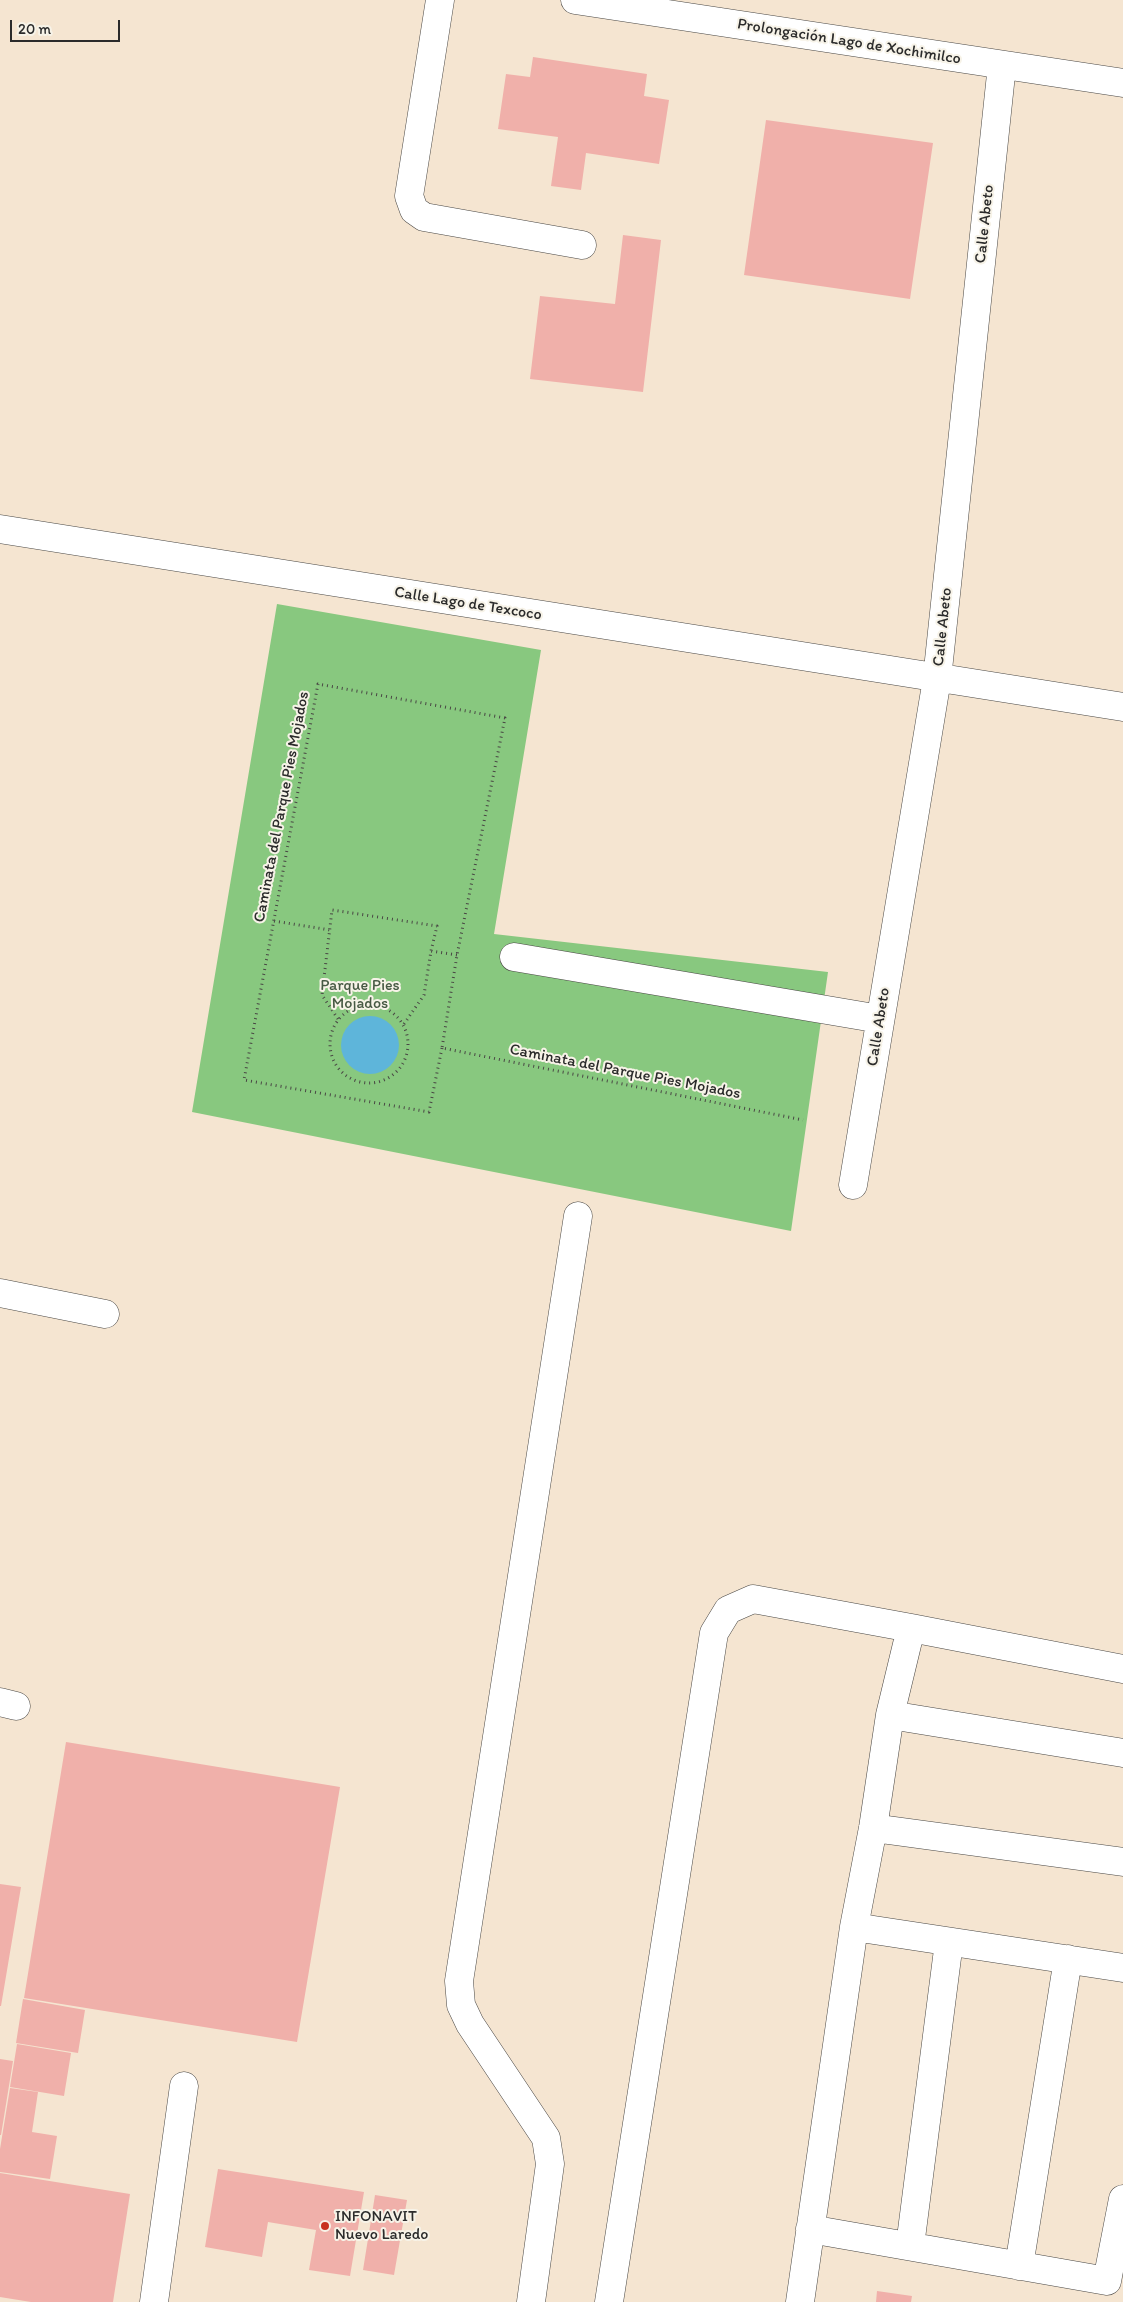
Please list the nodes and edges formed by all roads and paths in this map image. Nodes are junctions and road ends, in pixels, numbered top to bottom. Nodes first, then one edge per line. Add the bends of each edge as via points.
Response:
1 (440, 0) edge
2 (575, 0) edge
3 (1002, 65) junction
4 (1123, 83) edge
5 (582, 246) dead end
6 (0, 529) edge
7 (937, 679) junction
8 (1123, 707) edge
9 (274, 921) junction
10 (330, 930) junction
11 (432, 951) junction
12 (457, 955) junction
13 (514, 958) dead end
14 (880, 1019) junction
15 (338, 1020) junction
16 (404, 1024) junction
17 (442, 1048) junction
18 (803, 1120) dead end
19 (854, 1184) dead end
20 (578, 1216) dead end
21 (0, 1294) edge
22 (105, 1314) dead end
23 (911, 1628) junction
24 (1123, 1669) edge
25 (890, 1715) junction
26 (1123, 1753) edge
27 (874, 1828) junction
28 (1123, 1862) edge
29 (854, 1927) junction
30 (949, 1942) junction
31 (1068, 1959) junction
32 (1123, 1968) edge
33 (184, 2086) dead end
34 (1123, 2199) edge
35 (810, 2228) junction
36 (910, 2246) junction
37 (1019, 2266) junction
38 (1111, 2289) edge
39 (154, 2302) edge
40 (530, 2302) edge
41 (609, 2302) edge
42 (800, 2302) edge

1 - 5 street via 410,196 414,210 424,217
2 - 3 street, Prolongación Lago de Xochimilco
3 - 4 street, Prolongación Lago de Xochimilco
3 - 7 street, Calle Abeto
6 - 7 street, Calle Lago de Texcoco
7 - 8 street, Calle Lago de Texcoco
7 - 14 street, Calle Abeto
9 - 10 path
9 - 12 path, Caminata del Parque Pies Mojados via 318,684 505,718
9 - 17 path, Caminata del Parque Pies Mojados via 244,1080 429,1112
10 - 11 path via 332,910 437,926
10 - 15 path via 322,995
11 - 12 path
11 - 16 path via 424,995
12 - 17 path, Caminata del Parque Pies Mojados
13 - 14 street
14 - 19 street, Calle Abeto
15 - 16 path via 348,1011 372,1004 396,1014
15 - 16 path via 330,1044 338,1068 360,1083 373,1084 392,1076 405,1062 409,1049
17 - 18 path, Caminata del Parque Pies Mojados
20 - 40 street via 458,1981 461,2005 470,2024 546,2138 550,2164
21 - 22 street
23 - 24 street
23 - 25 street
23 - 41 street via 753,1599 728,1610 714,1634
25 - 26 street
25 - 27 street
27 - 28 street
27 - 29 street
29 - 30 street
29 - 35 street
30 - 31 street
30 - 36 street
31 - 32 street
31 - 37 street
33 - 39 street
34 - 38 street
35 - 36 street
35 - 42 street
36 - 37 street
37 - 38 street

